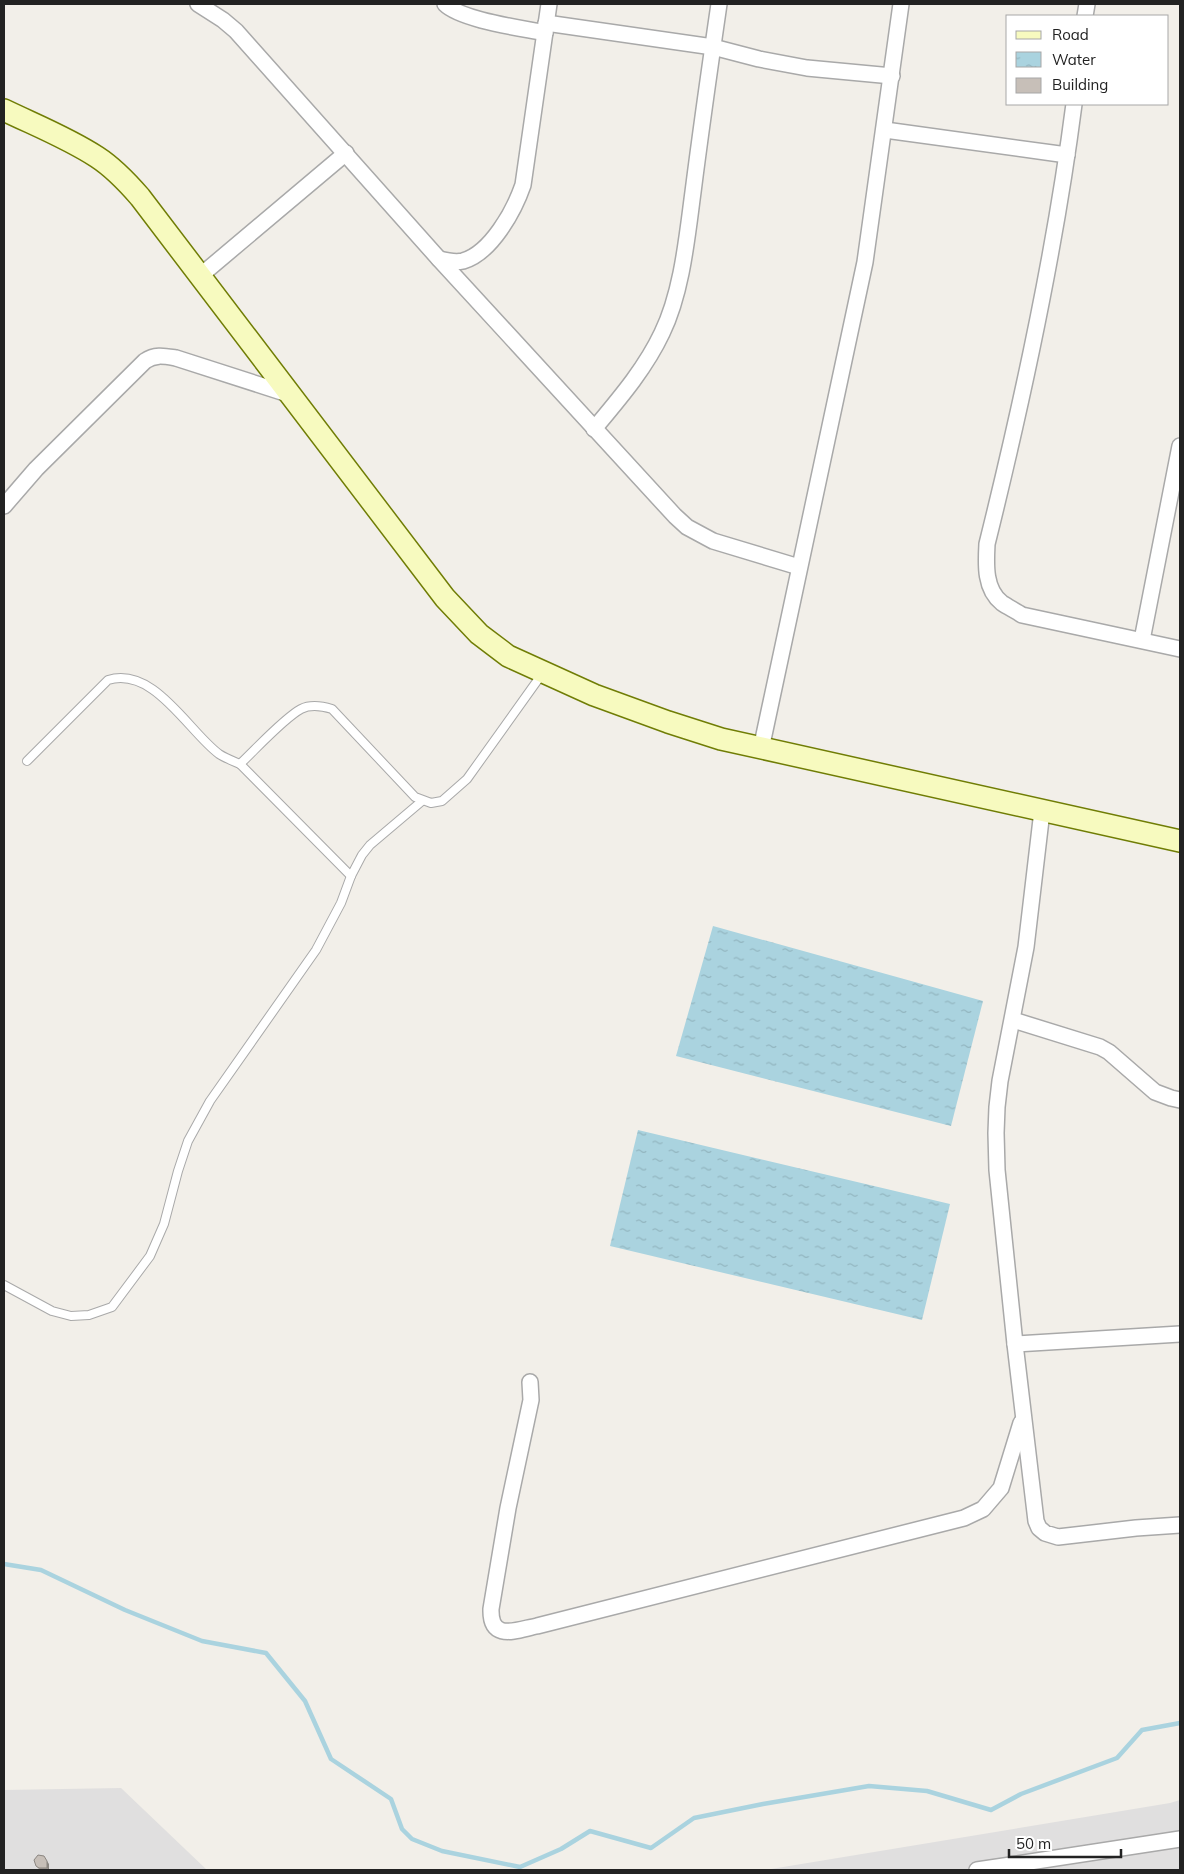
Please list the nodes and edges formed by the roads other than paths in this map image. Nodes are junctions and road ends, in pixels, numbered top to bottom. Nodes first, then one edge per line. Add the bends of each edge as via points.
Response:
1 (198, 4) edge
2 (445, 4) edge
3 (549, 4) edge
4 (719, 4) edge
5 (901, 4) edge
6 (546, 28) junction
7 (713, 47) junction
8 (892, 76) junction
9 (1074, 105) edge
10 (4, 110) edge
11 (885, 130) junction
12 (346, 153) junction
13 (1067, 155) junction
14 (439, 259) junction
15 (200, 276) junction
16 (291, 395) junction
17 (594, 429) junction
18 (1180, 446) edge
19 (4, 506) edge
20 (799, 567) junction
21 (1142, 640) junction
22 (1180, 649) edge
23 (543, 673) junction
24 (761, 749) junction
25 (27, 761) dead end
26 (240, 764) junction
27 (422, 801) junction
28 (1042, 810) junction
29 (1180, 841) edge
30 (351, 876) junction
31 (1013, 1020) junction
32 (1180, 1100) edge
33 (4, 1285) edge
34 (1180, 1334) edge
35 (1015, 1344) junction
36 (530, 1382) dead end
37 (1023, 1417) junction
38 (1180, 1525) edge
39 (1180, 1839) edge
40 (977, 1870) edge

1 - 12 street via 236,32
2 - 6 street via 473,17
3 - 6 street
4 - 7 street
5 - 8 street
6 - 7 street
6 - 14 street via 523,185 517,201 504,225 474,255 453,262
7 - 8 street via 807,68
7 - 17 street via 687,233 671,311 648,358 625,393
8 - 11 street
9 - 13 street
10 - 15 street via 71,142 120,175
11 - 13 street
11 - 20 street via 865,262
12 - 14 street
12 - 15 street
13 - 21 street via 1031,349 988,544 986,568 989,584 1000,602 1022,614
14 - 17 street
15 - 16 street
16 - 19 street via 176,358 150,357 36,469
16 - 23 street via 445,598 479,634 508,656
17 - 20 street via 687,527 713,541
18 - 21 street
20 - 24 street
21 - 22 street
23 - 24 street via 668,722 721,740
23 - 27 lane via 467,779 442,800
24 - 28 street
25 - 26 lane via 108,680 125,678 143,683 158,694 218,753
26 - 27 lane via 290,717 302,709 321,706 332,709
26 - 30 lane
27 - 30 lane via 370,845
28 - 29 street
28 - 31 street via 1030,919
30 - 33 lane via 341,903 316,950 198,1119 178,1170 164,1224 150,1256 112,1308 71,1316 52,1311
31 - 32 street via 1100,1047 1155,1092
31 - 35 street via 999,1090 996,1134
34 - 35 street
35 - 37 street
36 - 37 street via 531,1400 491,1610 494,1627 505,1632 964,1518 983,1509 996,1497
37 - 38 street via 1036,1521 1045,1533 1058,1537
39 - 40 street

